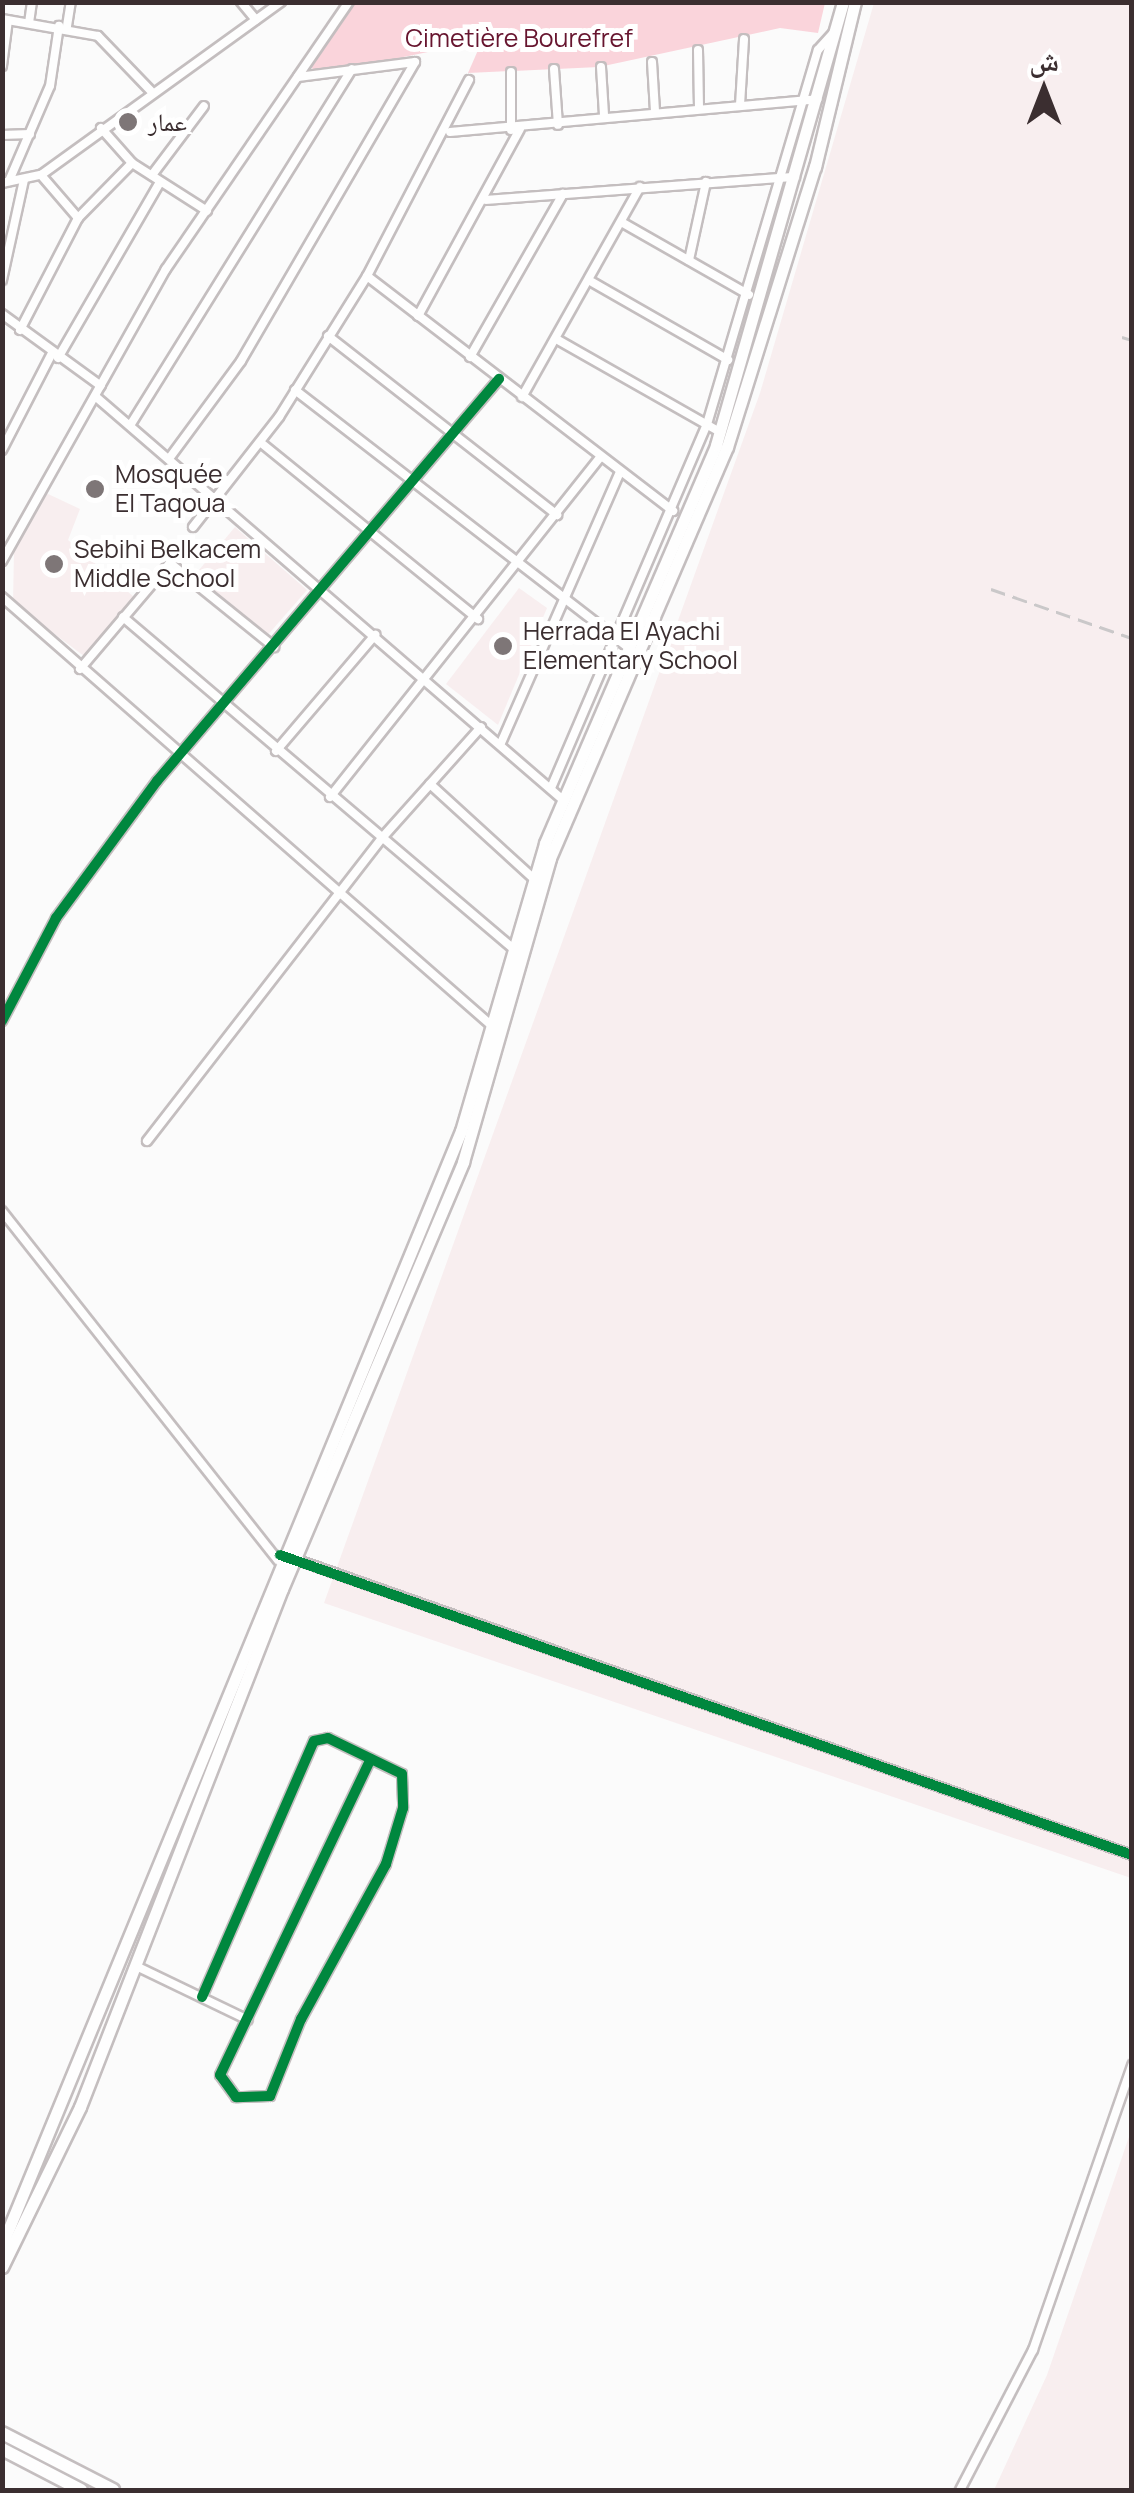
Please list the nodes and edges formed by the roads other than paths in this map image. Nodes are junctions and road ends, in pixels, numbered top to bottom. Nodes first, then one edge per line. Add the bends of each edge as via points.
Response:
1 (32, 2) edge
2 (71, 2) edge
3 (241, 2) edge
4 (281, 2) edge
5 (349, 2) edge
6 (844, 2) edge
7 (855, 2) edge
8 (5, 20) edge
9 (256, 20) junction
10 (28, 23) junction
11 (63, 26) junction
12 (836, 31) junction
13 (744, 39) dead end
14 (698, 50) dead end
15 (652, 62) dead end
16 (2, 66) edge
17 (601, 67) dead end
18 (352, 69) junction
19 (554, 69) dead end
20 (512, 72) dead end
21 (298, 78) junction
22 (469, 80) dead end
23 (151, 91) junction
24 (820, 99) junction
25 (802, 100) junction
26 (740, 105) junction
27 (204, 106) dead end
28 (699, 108) junction
29 (655, 111) junction
30 (604, 115) junction
31 (558, 125) junction
32 (101, 128) junction
33 (515, 130) junction
34 (450, 132) junction
35 (30, 134) junction
36 (2, 135) edge
37 (132, 163) junction
38 (41, 174) junction
39 (779, 176) junction
40 (798, 177) junction
41 (156, 178) junction
42 (24, 180) junction
43 (6, 182) edge
44 (706, 182) junction
45 (640, 188) junction
46 (563, 194) junction
47 (486, 200) junction
48 (207, 211) junction
49 (78, 218) junction
50 (622, 223) junction
51 (689, 260) junction
52 (367, 276) junction
53 (2, 280) edge
54 (592, 282) junction
55 (747, 294) junction
56 (762, 302) junction
57 (418, 316) junction
58 (6, 317) edge
59 (2, 330) edge
60 (20, 330) junction
61 (328, 336) junction
62 (558, 340) junction
63 (55, 356) junction
64 (470, 356) junction
65 (728, 360) junction
66 (741, 367) junction
67 (499, 379) junction
68 (101, 386) junction
69 (295, 390) junction
70 (95, 396) junction
71 (522, 397) junction
72 (131, 424) junction
73 (707, 424) junction
74 (720, 432) junction
75 (454, 434) junction
76 (260, 442) junction
77 (2, 450) edge
78 (171, 456) junction
79 (600, 457) junction
80 (620, 472) junction
81 (414, 482) junction
82 (218, 502) junction
83 (557, 515) junction
84 (678, 515) junction
85 (193, 527) dead end
86 (374, 531) junction
87 (5, 549) edge
88 (2, 561) edge
89 (520, 565) junction
90 (324, 591) junction
91 (2, 597) edge
92 (561, 597) junction
93 (123, 617) junction
94 (478, 619) junction
95 (375, 635) junction
96 (614, 638) junction
97 (274, 647) junction
98 (630, 650) junction
99 (80, 669) junction
100 (430, 680) junction
101 (224, 705) junction
102 (481, 727) junction
103 (500, 743) junction
104 (276, 750) junction
105 (180, 754) junction
106 (430, 784) junction
107 (552, 788) junction
108 (330, 797) junction
109 (567, 802) junction
110 (381, 839) junction
111 (538, 881) junction
112 (338, 893) junction
113 (520, 954) junction
114 (2, 1020) edge
115 (499, 1031) junction
116 (147, 1141) dead end
117 (2, 1212) edge
118 (279, 1558) junction
119 (296, 1560) junction
120 (371, 1759) junction
121 (1132, 1855) edge
122 (136, 1966) junction
123 (202, 1997) junction
124 (248, 2020) junction
125 (1132, 2064) edge
126 (22, 2215) junction
127 (2, 2245) edge
128 (2, 2267) edge
129 (4, 2437) edge
130 (81, 2490) edge
131 (113, 2490) edge
132 (960, 2490) edge

1 - 10 street
2 - 11 street
3 - 9 street
4 - 9 street
5 - 21 street
6 - 12 main road
7 - 98 main road via 816,168 727,446
8 - 10 street
8 - 16 street
9 - 23 street
10 - 11 street
11 - 23 street via 110,44
11 - 35 street
12 - 24 main road
12 - 25 street via 821,43
13 - 26 street
14 - 28 street
15 - 29 street
17 - 30 street
18 - 21 street
18 - 72 street
18 - 78 street via 416,62 226,384
19 - 31 street
20 - 33 street
21 - 48 street
22 - 34 street
23 - 32 street
24 - 25 street
24 - 40 main road
25 - 26 street
25 - 39 street
26 - 28 street
27 - 41 street
28 - 29 street
29 - 30 street
30 - 31 street
31 - 33 street
32 - 37 street
32 - 38 street
33 - 34 street
33 - 47 street
34 - 52 street
35 - 36 street
35 - 43 street
37 - 41 street
37 - 49 street
38 - 42 street
38 - 49 street
39 - 40 street
39 - 44 street
39 - 55 street
40 - 56 main road
41 - 48 street
41 - 63 street
42 - 43 street
42 - 53 street
44 - 45 street
44 - 51 street
45 - 46 street
45 - 50 street
46 - 47 street
46 - 64 street
47 - 57 street
48 - 68 street
49 - 60 street
50 - 51 street
50 - 54 street
51 - 55 street
52 - 57 street
52 - 61 street
54 - 62 street
54 - 65 street
55 - 56 street
55 - 65 street
56 - 66 main road
57 - 64 street
58 - 59 street
58 - 60 street
60 - 63 street
61 - 69 street
61 - 75 street
62 - 71 street
62 - 73 street
63 - 68 street
63 - 77 street
64 - 67 street
65 - 66 street
65 - 73 street
66 - 74 main road
67 - 71 street
67 - 75 street
68 - 70 street
69 - 76 street
69 - 81 street
70 - 72 street
70 - 87 street
71 - 79 street
72 - 78 street
73 - 74 street
73 - 84 street
74 - 84 main road
75 - 81 street
75 - 83 street
76 - 82 street
76 - 86 street
78 - 82 street
79 - 80 street
79 - 83 street
80 - 84 street
80 - 92 street
81 - 86 street
81 - 89 street
82 - 85 street
82 - 90 street
83 - 89 street
84 - 96 street
84 - 98 main road
86 - 90 street
86 - 94 street
87 - 88 street
89 - 92 street
89 - 94 street
90 - 95 street
90 - 97 street
91 - 99 street
92 - 96 street
92 - 103 street
93 - 97 street via 173,563
93 - 99 street
93 - 101 street
94 - 100 street
95 - 100 street
95 - 104 street
96 - 98 street
96 - 107 street
97 - 101 street
98 - 109 main road
99 - 105 street
100 - 102 street
100 - 108 street
101 - 104 street
101 - 105 street
102 - 103 street
102 - 106 street
103 - 107 street
104 - 108 street
105 - 112 street
105 - 114 street via 56,918
106 - 110 street
106 - 111 street
107 - 109 street
108 - 110 street
109 - 111 main road
110 - 112 street
110 - 113 street
111 - 113 main road
112 - 115 street
112 - 116 street
113 - 115 main road
115 - 118 main road
115 - 119 main road via 463,1162
117 - 118 street
118 - 119 street
118 - 126 main road
119 - 121 street
119 - 122 main road
120 - 123 street via 314,1741
120 - 124 street
120 - 124 street via 406,1782 386,1864 300,2019 283,2074 259,2100 220,2083
122 - 123 street
122 - 126 main road
123 - 124 street
125 - 132 street via 1032,2350
126 - 127 main road
126 - 128 main road
129 - 130 main road
129 - 131 main road

